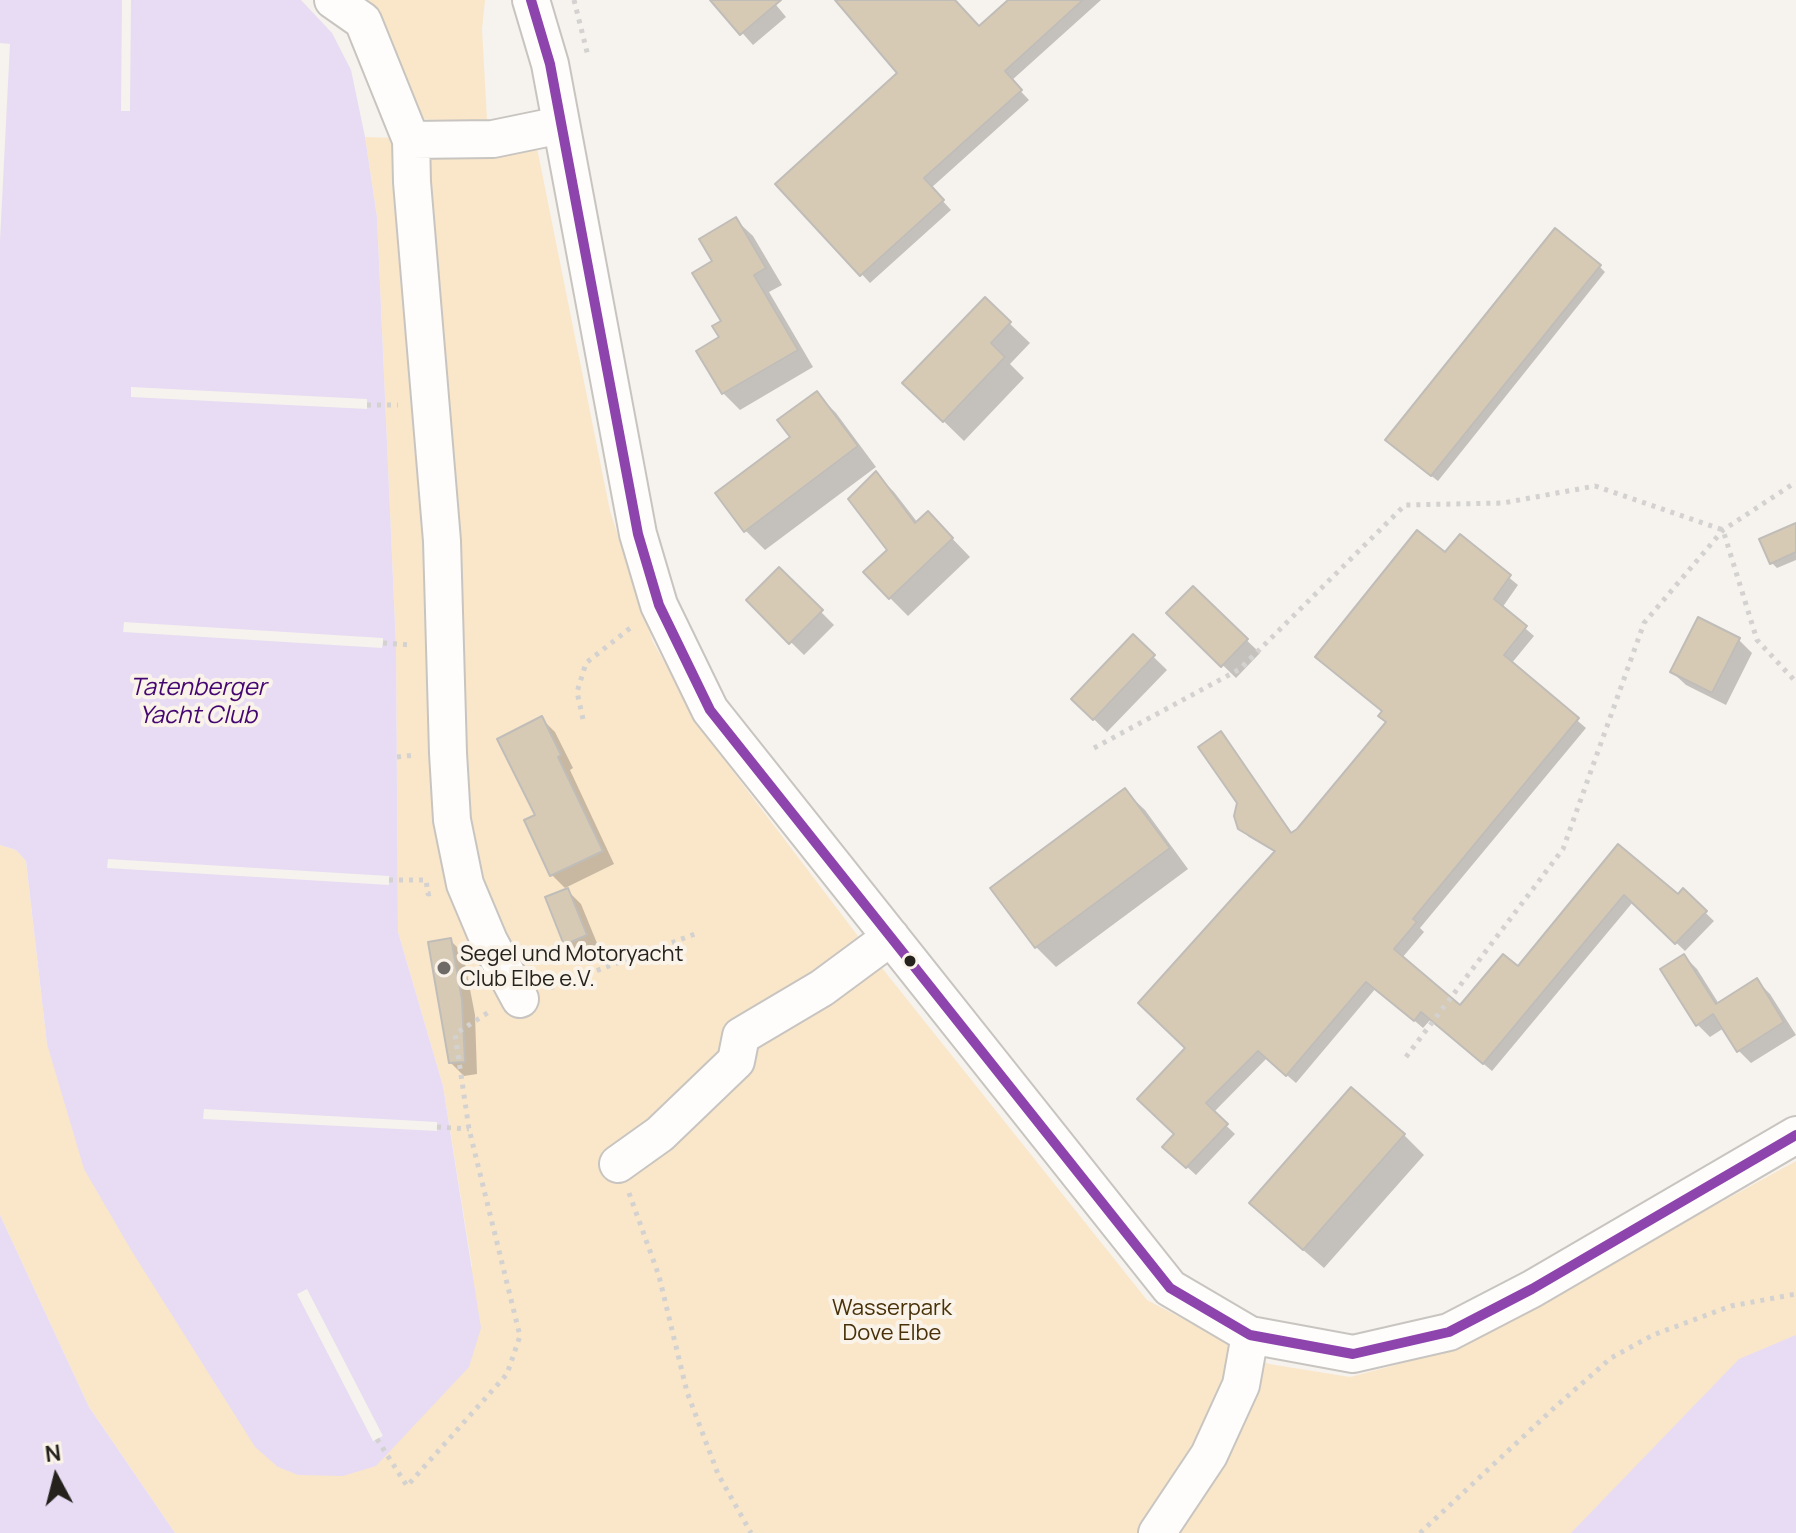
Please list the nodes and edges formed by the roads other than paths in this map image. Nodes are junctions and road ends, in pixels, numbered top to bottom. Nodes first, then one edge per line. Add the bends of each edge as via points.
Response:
1 (333, 0) edge
2 (531, 0) edge
3 (561, 125) junction
4 (411, 140) junction
5 (891, 937) junction
6 (520, 999) road end
7 (1796, 1135) edge
8 (618, 1164) road end
9 (1250, 1335) junction
10 (1157, 1533) edge

1 - 4 street via 363,21
2 - 3 street
3 - 4 street via 493,139
3 - 5 street via 638,534 659,605 710,710
4 - 6 street via 442,541 452,820 465,884
5 - 8 street via 822,988 741,1036 736,1061 660,1134
5 - 9 street via 1170,1288
7 - 9 street via 1449,1332 1353,1354
9 - 10 street via 1241,1385 1209,1455

